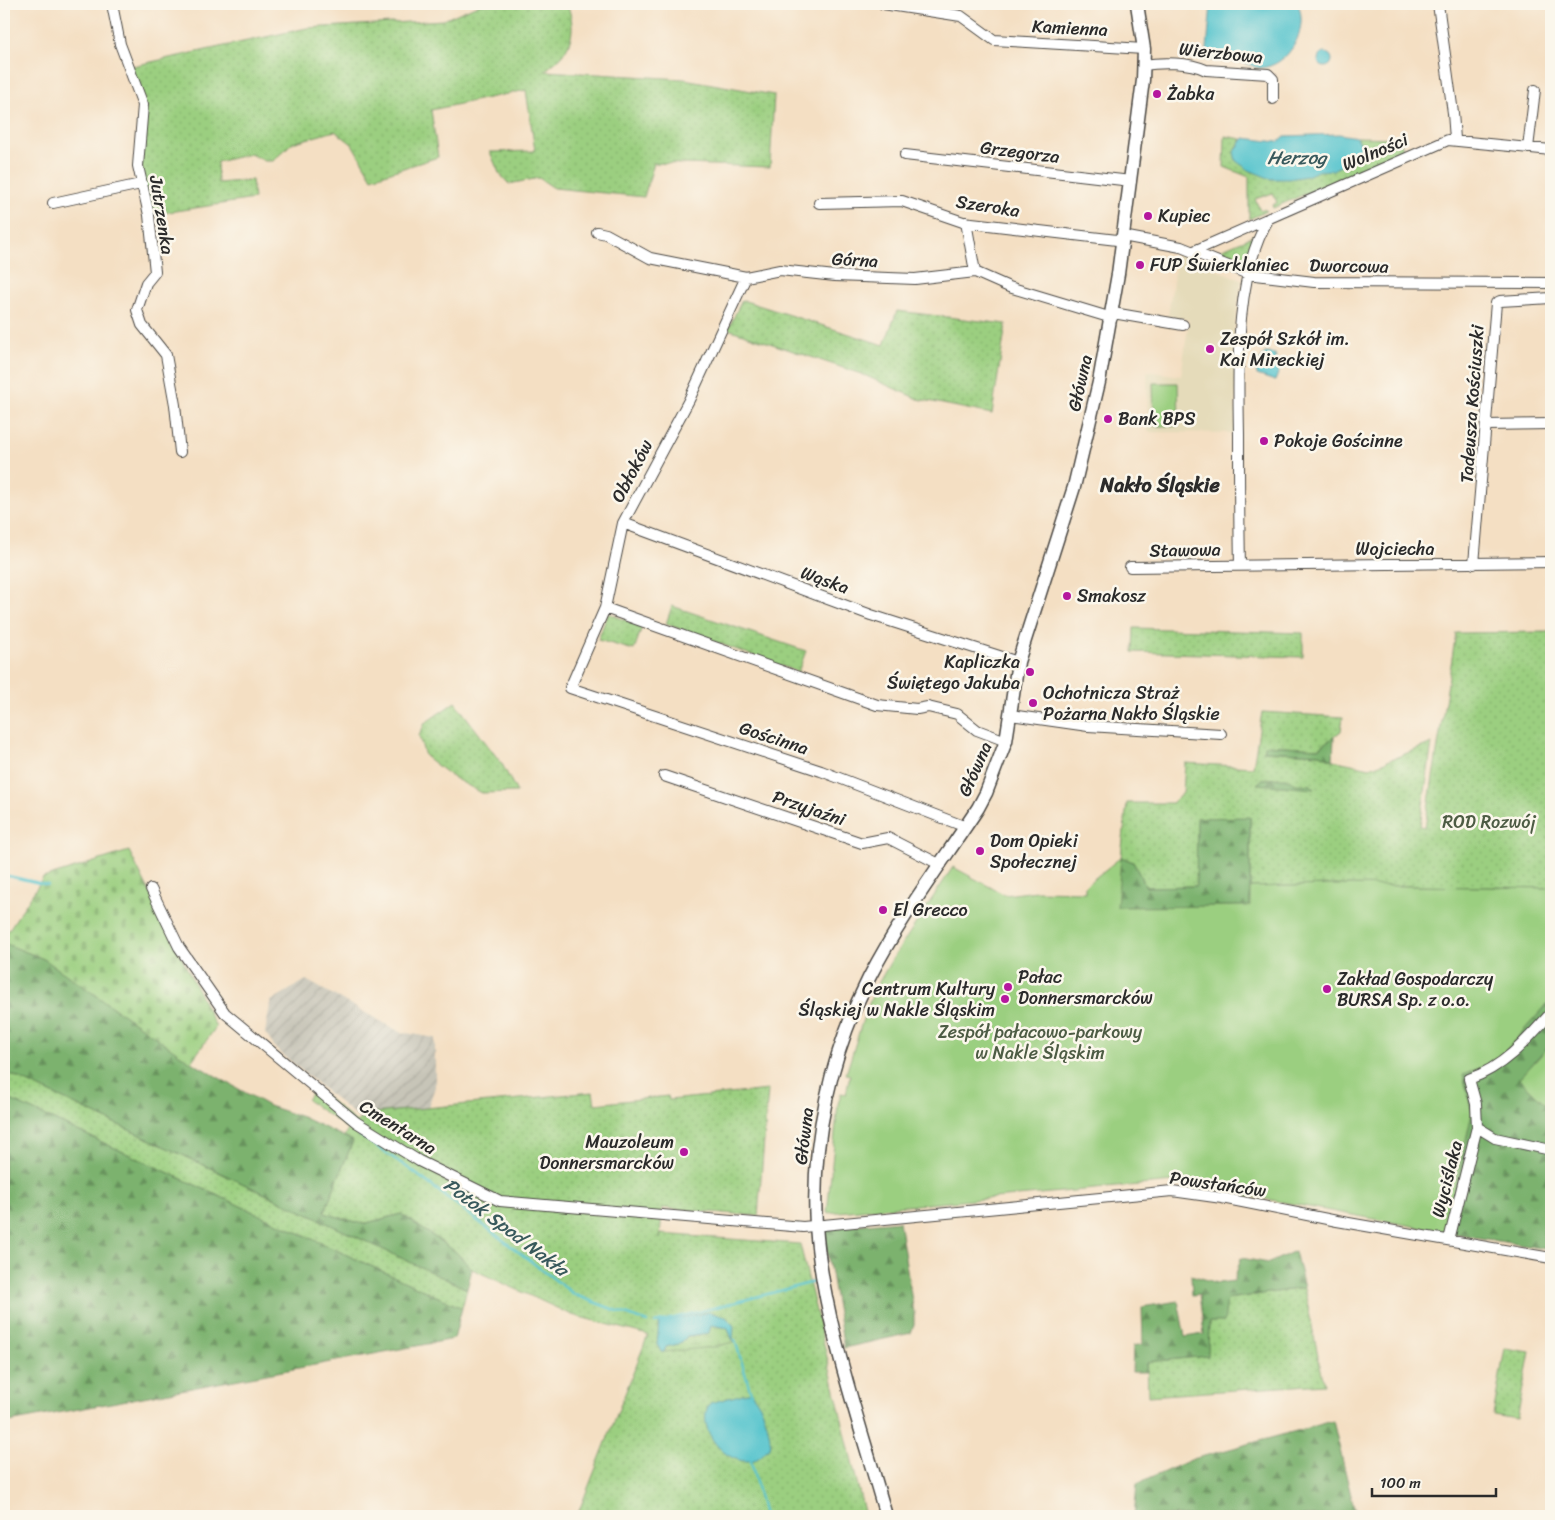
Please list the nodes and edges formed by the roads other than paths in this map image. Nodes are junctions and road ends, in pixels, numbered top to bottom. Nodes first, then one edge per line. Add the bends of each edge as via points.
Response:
1 (112, 4) edge
2 (883, 4) edge
3 (1137, 4) edge
4 (1438, 4) edge
5 (1144, 49) junction
6 (1144, 65) junction
7 (1535, 90) dead end
8 (1273, 99) dead end
9 (1455, 139) junction
10 (1528, 148) junction
11 (1551, 150) edge
12 (905, 155) dead end
13 (1131, 181) junction
14 (141, 184) junction
15 (53, 203) dead end
16 (819, 203) dead end
17 (1270, 218) junction
18 (966, 222) junction
19 (597, 232) dead end
20 (1123, 239) junction
21 (1194, 251) junction
22 (975, 272) junction
23 (1248, 274) junction
24 (746, 277) junction
25 (1551, 283) edge
26 (1551, 298) edge
27 (1112, 316) junction
28 (1182, 324) dead end
29 (1551, 424) edge
30 (1487, 425) junction
31 (180, 452) dead end
32 (623, 523) junction
33 (1551, 562) edge
34 (1474, 564) junction
35 (1240, 565) junction
36 (1130, 567) dead end
37 (604, 608) junction
38 (1018, 662) junction
39 (570, 688) joint
40 (1010, 715) junction
41 (1221, 734) dead end
42 (1006, 741) junction
43 (664, 776) dead end
44 (966, 827) junction
45 (941, 865) junction
46 (151, 889) dead end
47 (1551, 1013) edge
48 (1477, 1126) junction
49 (1551, 1150) edge
50 (816, 1225) junction
51 (1449, 1240) junction
52 (1551, 1258) edge
53 (886, 1516) edge

1 - 14 street, Jutrzenka via 120,44 143,106 138,166
2 - 5 street, Kamienna via 961,16 994,40
3 - 5 main road, Główna
4 - 9 street
5 - 6 main road, Główna
6 - 8 street, Wierzbowa via 1198,66 1206,70 1268,74 1274,82
6 - 13 main road, Główna
7 - 10 street
9 - 10 street, Wolności
9 - 17 street, Wolności via 1368,173
10 - 11 street, Wolności
12 - 13 street, Grzegorza
13 - 20 main road, Główna
14 - 15 street
14 - 31 street, Jutrzenka via 149,216 155,272 146,283 137,310 142,325 166,355
16 - 18 street, Szeroka via 902,201
17 - 21 street, Wolności
17 - 23 street via 1254,251
18 - 20 street, Szeroka
18 - 22 street
19 - 24 street, Górna via 650,258
20 - 21 street, Dworcowa via 1128,237
20 - 27 main road, Główna
21 - 23 street, Dworcowa
22 - 24 street, Górna via 915,279 780,270
22 - 27 street via 1009,287
23 - 25 street, Dworcowa via 1314,282
23 - 35 street via 1238,369
24 - 32 street, Obłoków via 688,400
26 - 30 street, Tadeusza Kościuszki via 1500,300 1496,303
27 - 28 street
27 - 38 main road, Główna via 1074,487
29 - 30 street
30 - 34 street, Tadeusza Kościuszki
32 - 37 street, Obłoków
32 - 38 street, Wąska via 871,615
33 - 34 street, Wojciecha
34 - 35 street, Wojciecha
35 - 36 street, Stawowa
37 - 39 street, Obłoków
37 - 42 street via 877,705 928,707 957,714 978,730
38 - 40 main road, Główna
39 - 44 street, Gościnna via 821,770
40 - 41 street via 1088,726
40 - 42 main road, Główna
42 - 44 main road, Główna via 986,792
43 - 45 street, Przyjaźni via 862,843 888,838
44 - 45 main road, Główna
45 - 50 main road, Główna via 876,966 846,1032 821,1132
46 - 50 street, Cmentarna via 179,947 225,1013 356,1122 472,1189 500,1202 804,1227
47 - 48 street, Wyciślaka via 1496,1068 1469,1079 1476,1104
48 - 49 street via 1495,1138
48 - 51 street, Wyciślaka
50 - 51 street, Powstańców via 1172,1191
50 - 53 main road, Główna via 838,1345
51 - 52 street, Powstańców

